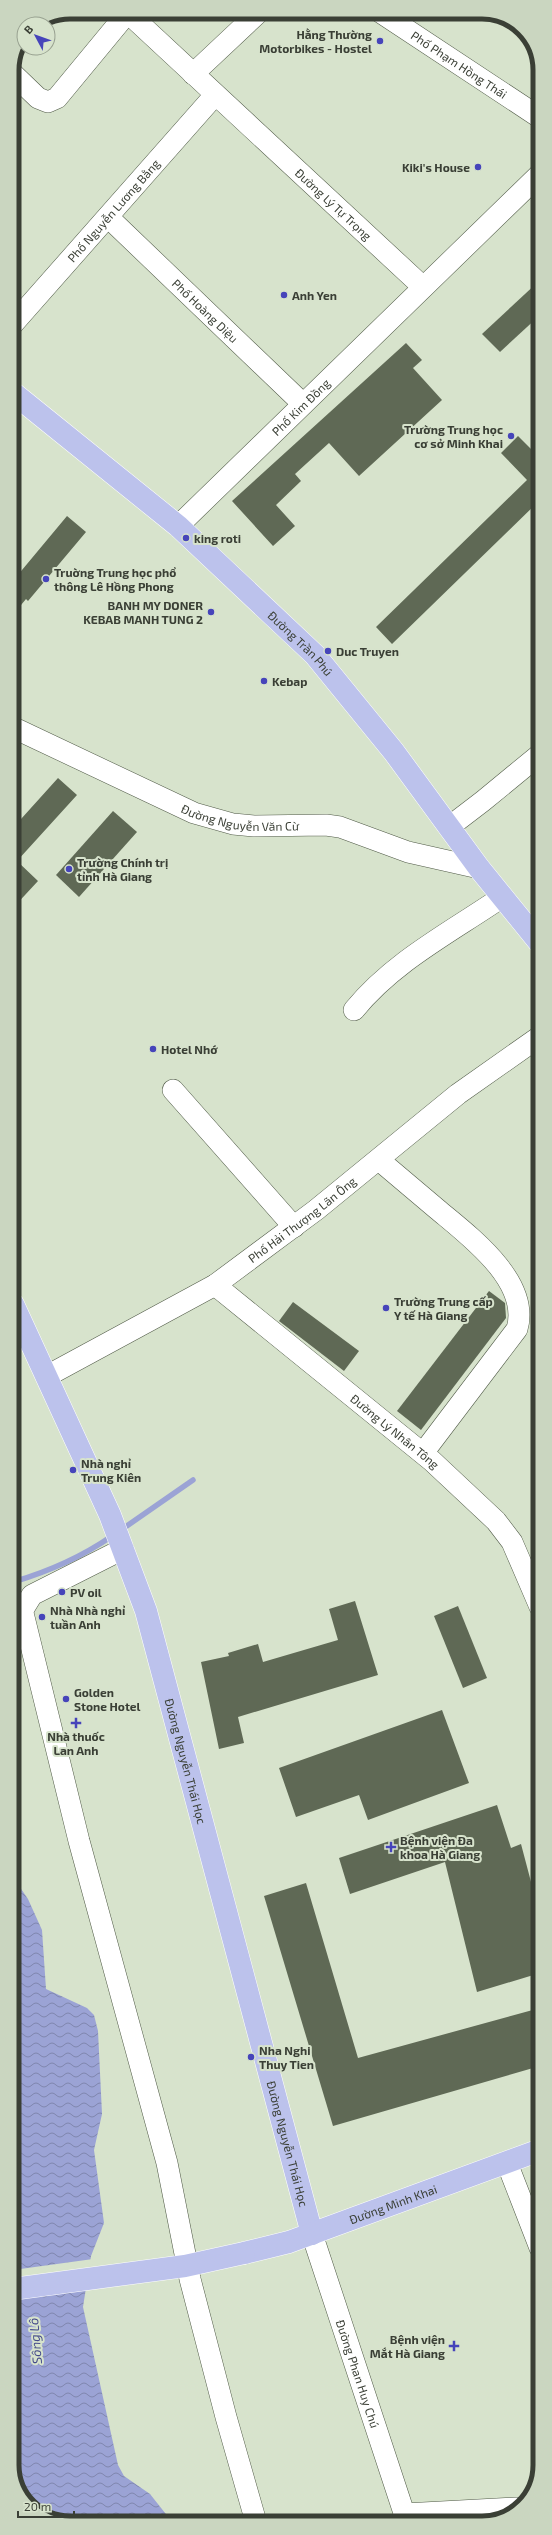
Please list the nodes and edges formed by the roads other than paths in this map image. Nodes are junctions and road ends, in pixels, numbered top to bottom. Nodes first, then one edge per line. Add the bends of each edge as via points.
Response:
1 (122, 19) edge
2 (135, 19) edge
3 (252, 19) edge
4 (391, 19) edge
5 (193, 74) junction
6 (19, 80) edge
7 (215, 95) junction
8 (533, 113) edge
9 (533, 181) edge
10 (108, 217) junction
11 (423, 287) junction
12 (19, 318) edge
13 (19, 398) edge
14 (303, 404) junction
15 (178, 526) junction
16 (19, 730) edge
17 (533, 759) edge
18 (449, 826) junction
19 (480, 868) junction
20 (502, 897) junction
21 (533, 935) edge
22 (354, 1010) dead end
23 (533, 1041) edge
24 (173, 1090) dead end
25 (379, 1160) junction
26 (294, 1227) junction
27 (215, 1285) junction
28 (19, 1317) edge
29 (47, 1376) junction
30 (423, 1453) junction
31 (122, 1547) junction
32 (533, 1592) edge
33 (533, 2153) edge
34 (507, 2163) junction
35 (533, 2230) edge
36 (312, 2234) junction
37 (19, 2288) edge
38 (507, 2509) edge
39 (254, 2516) edge
40 (405, 2516) edge
41 (428, 2516) edge

1 - 6 street via 58,98 48,102 38,98
2 - 5 street, Đường Lý Tự Trọng
3 - 5 street
4 - 8 street, Phố Phạm Hồng Thái
5 - 7 street, Đường Lý Tự Trọng
7 - 10 street, Phố Nguyễn Lương Bằng
7 - 11 street, Đường Lý Tự Trọng
9 - 11 street
10 - 12 street, Phố Nguyễn Lương Bằng
10 - 14 street, Phố Hoàng Diệu
11 - 14 street, Phố Kim Đồng
13 - 15 main road, Đường Trần Phú
14 - 15 street, Phố Kim Đồng
15 - 18 main road, Đường Trần Phú via 315,655 394,752
16 - 19 street, Đường Nguyễn Văn Cừ via 194,813 215,820 254,826 340,827 408,852
17 - 18 street
18 - 19 main road, Đường Trần Phú
19 - 20 main road, Đường Trần Phú
20 - 21 main road, Đường Trần Phú
20 - 22 street via 392,970 373,987
23 - 25 street, Phố Hải Thượng Lãn Ông via 458,1094
24 - 26 street
25 - 26 street, Phố Hải Thượng Lãn Ông
25 - 30 street via 490,1255 511,1287 519,1309 517,1329
26 - 27 street, Phố Hải Thượng Lãn Ông
27 - 29 street, Phố Hải Thượng Lãn Ông
27 - 30 street, Đường Lý Nhân Tông
28 - 29 main road, Đường Nguyễn Thái Học
29 - 31 main road, Đường Nguyễn Thái Học
30 - 32 street, Đường Lý Nhân Tông via 506,1532
31 - 36 main road, Đường Nguyễn Thái Học via 146,1611
31 - 39 street via 32,1595 23,1613 79,1841 167,2162 190,2279
33 - 34 main road, Đường Minh Khai
34 - 35 street
34 - 36 main road, Đường Minh Khai
36 - 37 main road, Đường Minh Khai, bridge via 185,2266
36 - 40 street, Đường Phan Huy Chú
38 - 41 street, Đường Phan Huy Chú

